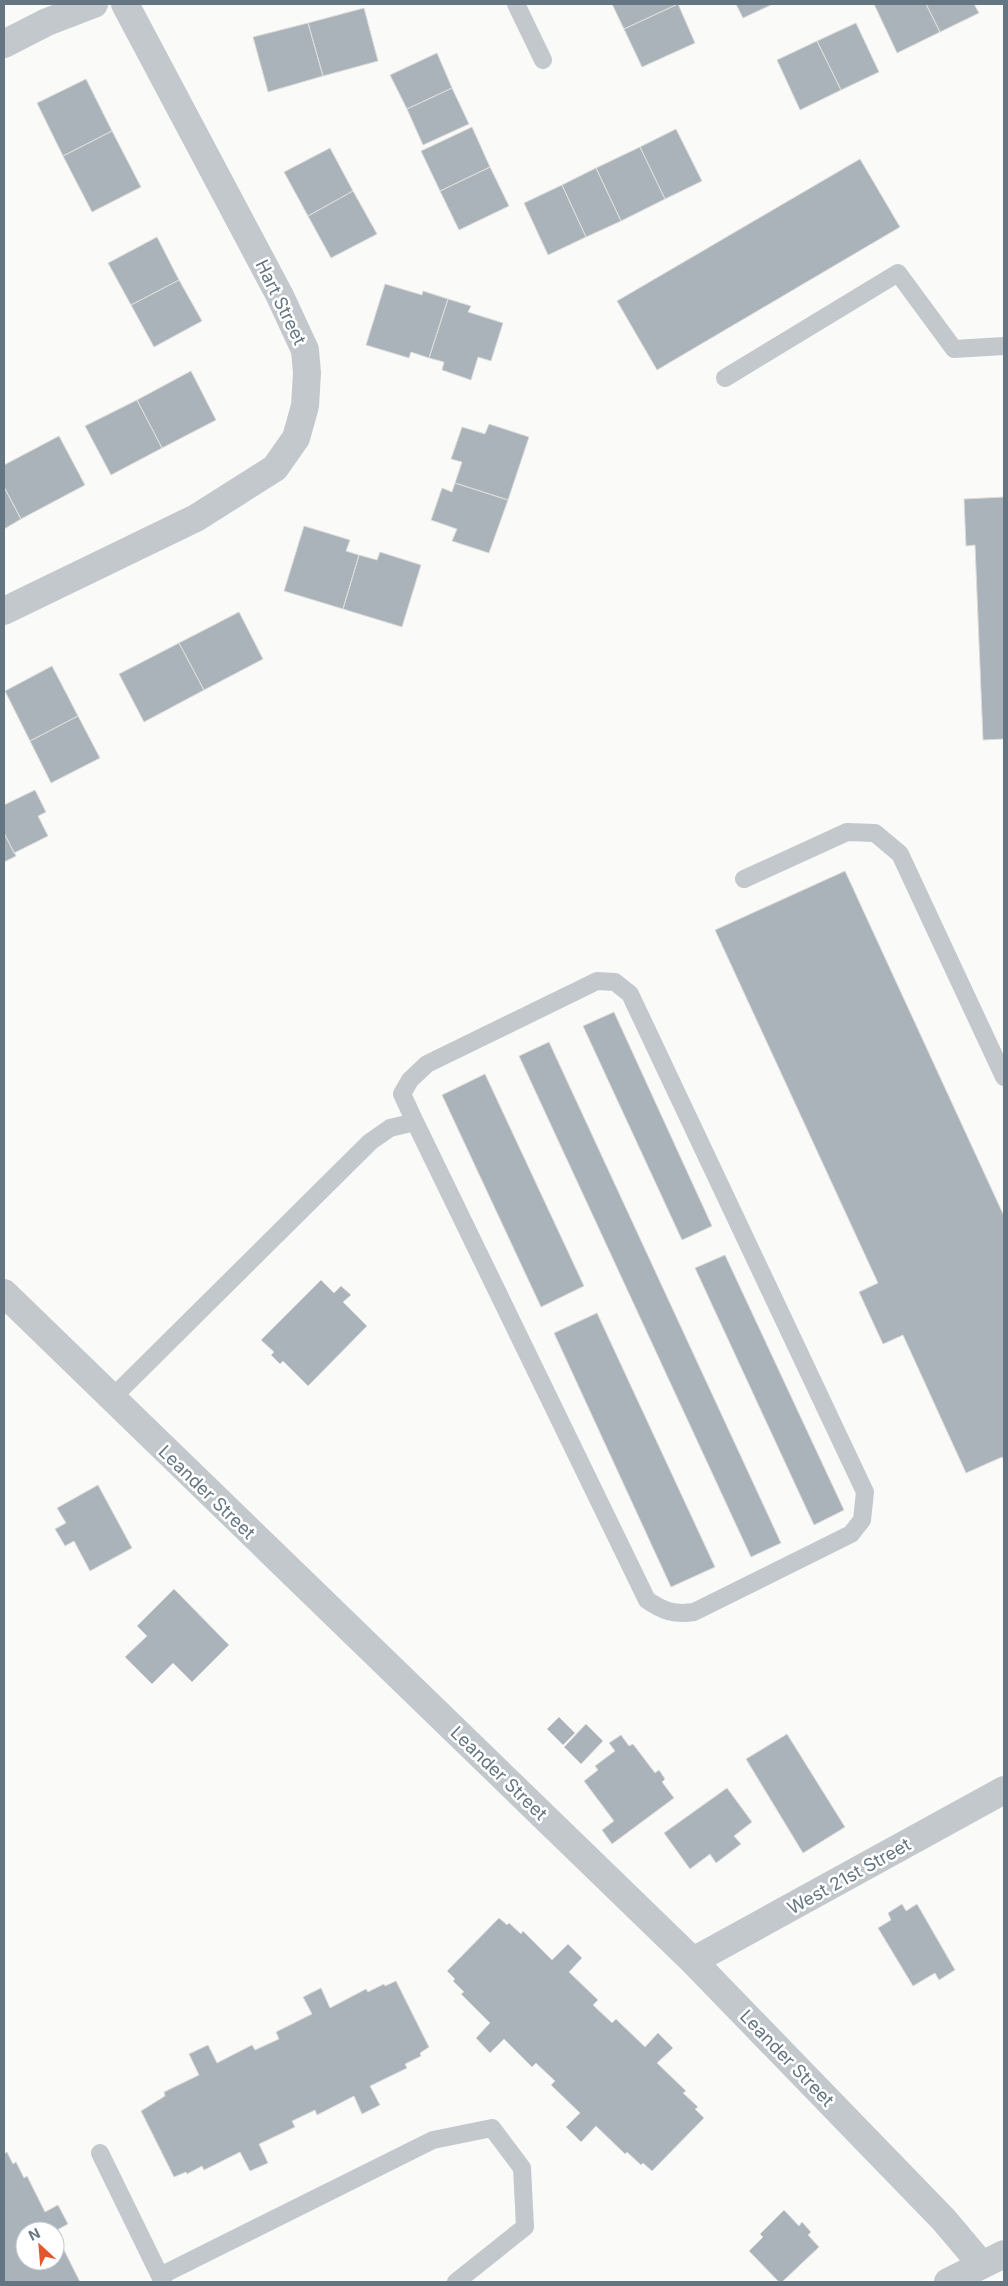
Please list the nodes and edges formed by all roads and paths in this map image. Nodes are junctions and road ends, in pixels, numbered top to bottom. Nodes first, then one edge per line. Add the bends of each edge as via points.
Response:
1 (94, 4) edge
2 (125, 4) edge
3 (516, 4) edge
4 (4, 44) edge
5 (543, 60) dead end
6 (1004, 346) edge
7 (724, 378) dead end
8 (4, 610) edge
9 (744, 879) dead end
10 (1004, 1077) edge
11 (415, 1122) junction
12 (4, 1293) edge
13 (111, 1399) junction
14 (1004, 1790) edge
15 (693, 1962) junction
16 (100, 2153) dead end
17 (993, 2259) edge
18 (162, 2279) edge
19 (456, 2282) edge
20 (948, 2282) edge

1 - 4 street via 47,22
2 - 8 street, Hart Street via 280,296 305,350 305,406 296,438 275,468 196,518
3 - 5 lane
6 - 7 lane via 954,348 898,273
9 - 10 lane via 847,832 875,833 900,854
11 - 11 lane via 647,1600 663,1611 694,1612 851,1534 862,1520 864,1492 630,994 615,982 597,981 427,1064 410,1080 402,1094
11 - 13 lane via 390,1128 370,1142
12 - 13 street, Leander Street
13 - 15 street, Leander Street
14 - 15 street, West 21st Street
15 - 17 street, Leander Street via 944,2220
16 - 18 lane
17 - 20 street
18 - 19 lane via 433,2140 492,2128 522,2168 525,2227

